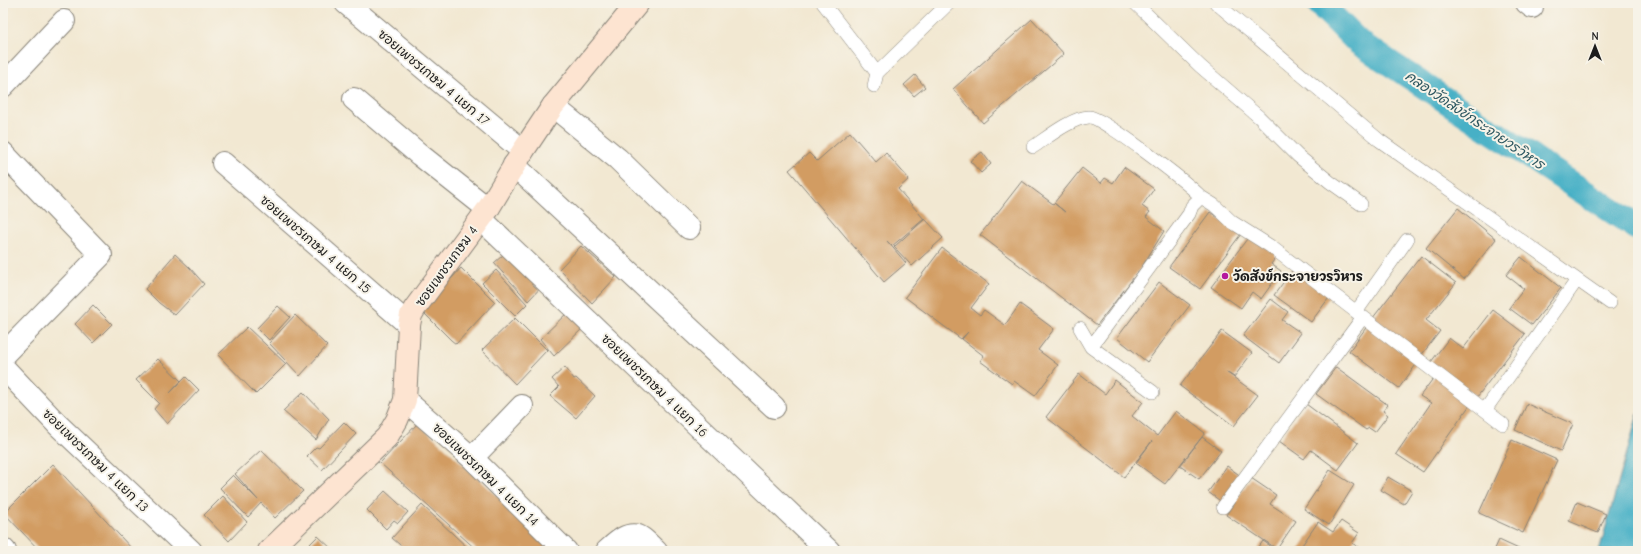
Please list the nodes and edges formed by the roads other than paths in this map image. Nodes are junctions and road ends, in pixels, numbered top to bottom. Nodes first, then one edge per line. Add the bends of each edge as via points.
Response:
1 (346, 3) edge
2 (638, 3) edge
3 (823, 3) edge
4 (1135, 3) edge
5 (1216, 3) edge
6 (942, 5) edge
7 (64, 22) dead end
8 (877, 73) junction
9 (3, 86) edge
10 (874, 86) dead end
11 (354, 98) dead end
12 (553, 106) junction
13 (1033, 147) dead end
14 (3, 153) edge
15 (518, 158) junction
16 (223, 163) dead end
17 (1201, 197) junction
18 (1361, 204) dead end
19 (484, 214) junction
20 (689, 228) dead end
21 (1407, 240) dead end
22 (1577, 280) junction
23 (1610, 303) dead end
24 (1359, 315) junction
25 (409, 325) junction
26 (1080, 328) dead end
27 (1091, 347) junction
28 (3, 355) edge
29 (3, 367) edge
30 (1153, 392) dead end
31 (405, 400) junction
32 (522, 406) dead end
33 (774, 407) dead end
34 (1484, 410) junction
35 (1502, 424) dead end
36 (472, 458) junction
37 (1223, 507) dead end
38 (191, 551) edge
39 (269, 551) edge
40 (566, 551) edge
41 (607, 551) edge
42 (656, 551) edge
43 (829, 551) edge

1 - 15 street, ซอยเพชรเกษม 4 แยก 17
2 - 12 street, ซอยเพชรเกษม 4
3 - 8 lane
4 - 18 lane via 1200,66 1259,116 1298,156
5 - 22 lane via 1379,140
6 - 8 lane
7 - 9 street
8 - 10 lane
11 - 19 street, ซอยเพชรเกษม 4 แยก 16
12 - 15 street, ซอยเพชรเกษม 4
12 - 20 street via 618,159
13 - 17 lane via 1076,119 1091,116 1170,170
14 - 28 street via 101,255
15 - 19 street, ซอยเพชรเกษม 4
15 - 33 street, ซอยเพชรเกษม 4 แยก 17
16 - 25 street, ซอยเพชรเกษม 4 แยก 15
17 - 24 lane via 1232,222 1270,246
17 - 27 lane
19 - 25 street, ซอยเพชรเกษม 4 via 415,308
19 - 43 street, ซอยเพชรเกษม 4 แยก 16
21 - 24 lane
22 - 23 lane
22 - 34 lane
24 - 34 lane
24 - 37 lane
25 - 31 street, ซอยเพชรเกษม 4
26 - 27 lane
27 - 30 lane
29 - 38 street, ซอยเพชรเกษม 4 แยก 13 via 58,426
31 - 36 street, ซอยเพชรเกษม 4 แยก 14
31 - 39 street, ซอยเพชรเกษม 4 via 397,420 386,437
32 - 36 street
34 - 35 lane
36 - 40 street, ซอยเพชรเกษม 4 แยก 14
41 - 42 street via 630,536 639,536

